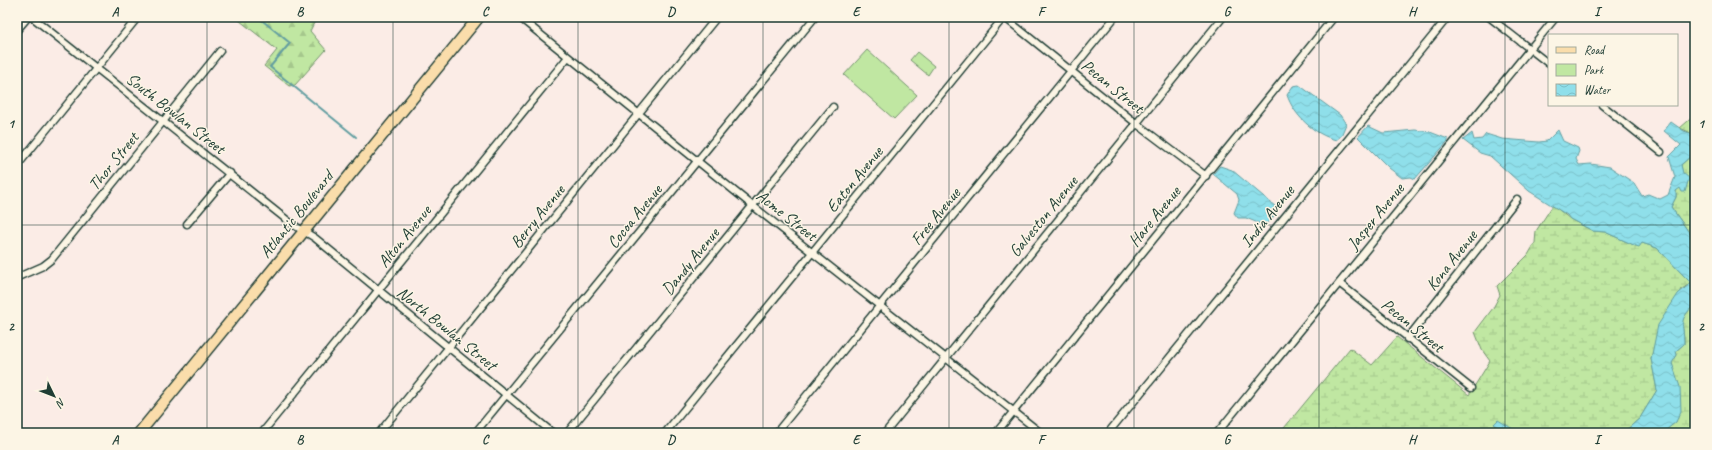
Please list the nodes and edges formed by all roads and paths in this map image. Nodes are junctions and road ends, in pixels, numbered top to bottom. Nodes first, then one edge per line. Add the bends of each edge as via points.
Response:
1 (28, 17) edge
2 (32, 17) edge
3 (138, 17) edge
4 (479, 17) edge
5 (519, 17) edge
6 (717, 17) edge
7 (814, 17) edge
8 (1004, 17) edge
9 (1115, 17) edge
10 (1223, 17) edge
11 (1334, 17) edge
12 (1448, 17) edge
13 (1489, 17) edge
14 (1556, 17) edge
15 (17, 30) edge
16 (1529, 48) junction
17 (220, 51) dead end
18 (568, 57) junction
19 (1548, 63) edge
20 (96, 68) junction
21 (1071, 70) junction
22 (833, 106) dead end
23 (1603, 106) edge
24 (638, 114) junction
25 (163, 121) junction
26 (1137, 124) junction
27 (1661, 152) dead end
28 (697, 161) junction
29 (17, 166) edge
30 (230, 174) junction
31 (1206, 176) junction
32 (1517, 199) dead end
33 (753, 206) junction
34 (187, 224) dead end
35 (303, 231) junction
36 (812, 253) junction
37 (18, 277) dead end
38 (1339, 283) junction
39 (378, 290) junction
40 (879, 307) junction
41 (1407, 339) junction
42 (448, 347) junction
43 (945, 359) junction
44 (1471, 388) dead end
45 (506, 395) junction
46 (1014, 412) junction
47 (139, 433) edge
48 (262, 433) edge
49 (379, 433) edge
50 (476, 433) edge
51 (553, 433) edge
52 (567, 433) edge
53 (665, 433) edge
54 (776, 433) edge
55 (885, 433) edge
56 (996, 433) edge
57 (1041, 433) edge
58 (1108, 433) edge
59 (1217, 433) edge

1 - 15 street
2 - 20 street, South Bowlan Street
3 - 20 street
4 - 35 main road, Atlantic Boulevard
5 - 18 street, Acme Street
6 - 24 street, Berry Avenue
7 - 28 street, Cocoa Avenue
8 - 21 street, Pecan Street
8 - 36 street, Eaton Avenue
9 - 21 street, Free Avenue
10 - 26 street, Galveston Avenue
11 - 31 street, Hare Avenue
12 - 58 street, India Avenue
13 - 16 street
14 - 16 street, Jasper Avenue
16 - 19 street
16 - 38 street, Jasper Avenue
17 - 25 street, Thor Street
18 - 24 street, Acme Street
18 - 39 street, Alton Avenue
20 - 25 street, South Bowlan Street
20 - 29 street
21 - 26 street, Pecan Street
21 - 40 street, Free Avenue
22 - 33 street, Dandy Avenue
23 - 27 street
24 - 28 street, Acme Street
24 - 42 street, Berry Avenue
25 - 30 street, South Bowlan Street
25 - 37 street, Thor Street via 52,258 43,266
26 - 31 street, Pecan Street
26 - 43 street, Galveston Avenue
28 - 33 street, Acme Street
28 - 45 street, Cocoa Avenue
30 - 34 street
30 - 35 street, South Bowlan Street
31 - 46 street, Hare Avenue
32 - 41 street, Kona Avenue
33 - 36 street, Acme Street
33 - 52 street, Dandy Avenue
35 - 39 street, North Bowlan Street
35 - 47 main road, Atlantic Boulevard
36 - 40 street, Acme Street
36 - 53 street, Eaton Avenue
38 - 41 street, Pecan Street
38 - 59 street, Jasper Avenue
39 - 42 street, North Bowlan Street
39 - 48 street, Alton Avenue
40 - 43 street, Acme Street
40 - 54 street, Free Avenue
41 - 44 street, Pecan Street
42 - 45 street, North Bowlan Street
42 - 49 street, Berry Avenue
43 - 46 street, Acme Street
43 - 55 street, Galveston Avenue
45 - 50 street, Cocoa Avenue
45 - 51 street, North Bowlan Street
46 - 56 street, Hare Avenue
46 - 57 street, Acme Street

